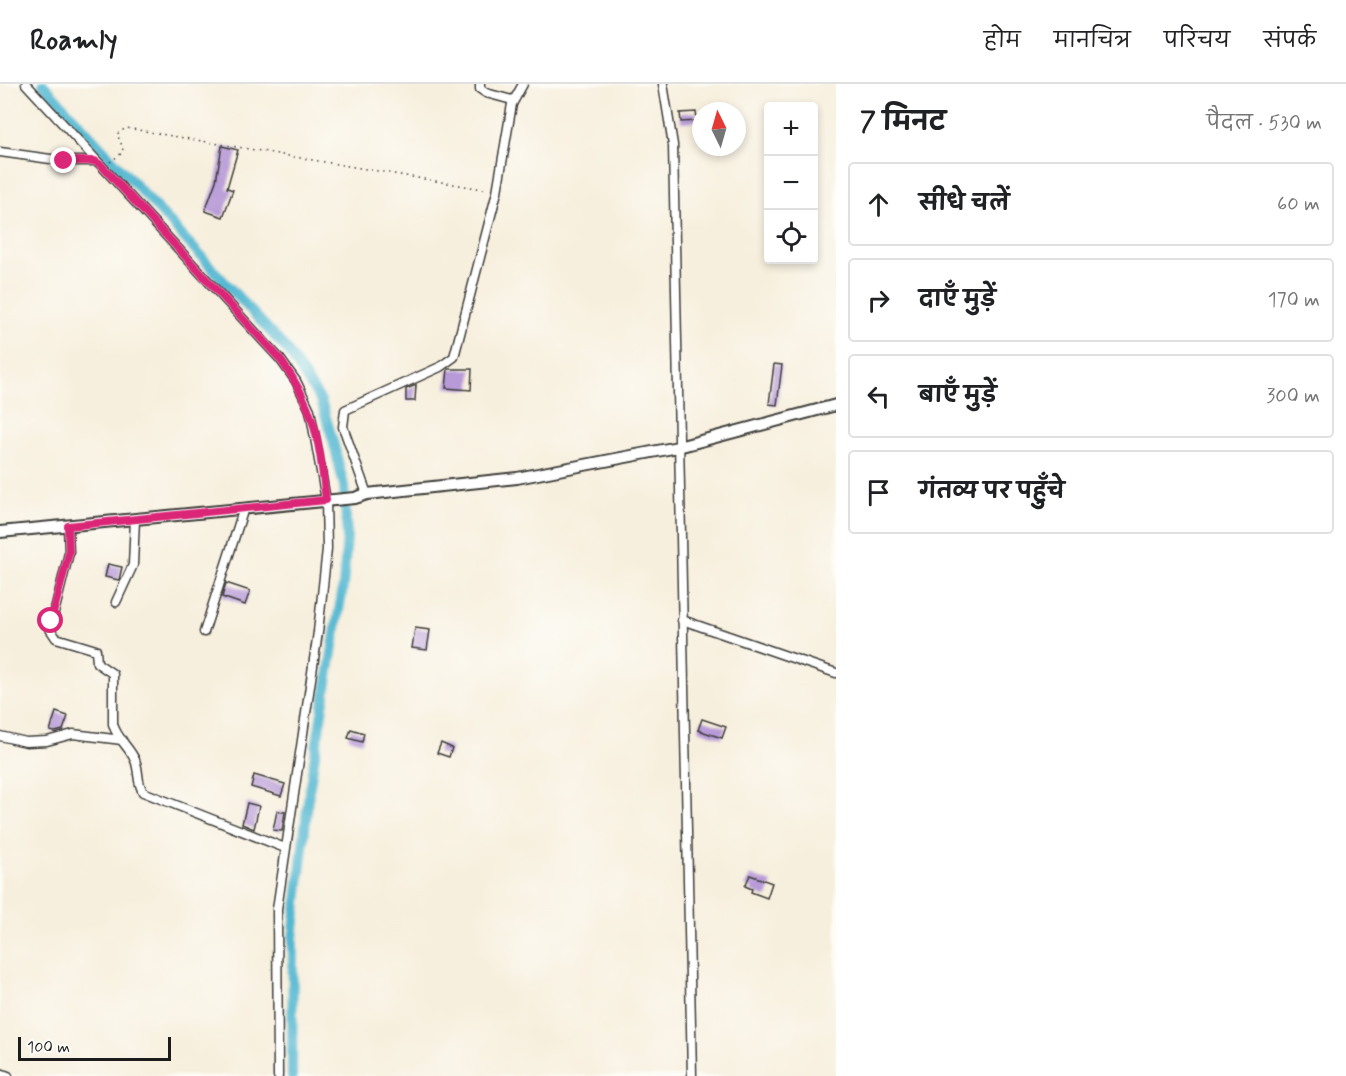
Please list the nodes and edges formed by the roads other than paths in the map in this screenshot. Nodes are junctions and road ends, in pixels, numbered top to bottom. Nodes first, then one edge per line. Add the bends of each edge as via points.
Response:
1 (26, 84) edge
2 (480, 84) edge
3 (523, 84) edge
4 (663, 84) edge
5 (510, 99) junction
6 (0, 152) edge
7 (95, 161) junction
8 (836, 405) edge
9 (678, 447) junction
10 (366, 494) junction
11 (326, 500) junction
12 (244, 508) junction
13 (135, 519) junction
14 (68, 526) junction
15 (0, 532) edge
16 (116, 602) dead end
17 (682, 620) junction
18 (204, 632) dead end
19 (836, 673) edge
20 (0, 736) edge
21 (122, 740) junction
22 (285, 848) junction
23 (0, 1073) edge
24 (8, 1076) edge
25 (278, 1076) edge
26 (692, 1076) edge

1 - 7 street
2 - 5 street via 482,91
3 - 5 street
4 - 9 street via 673,145
5 - 10 street via 497,192 454,357 345,410 343,427
6 - 7 street
7 - 11 street via 280,359 296,381 310,410
8 - 9 street
9 - 10 street via 517,478
9 - 17 street
10 - 11 street
11 - 12 street
11 - 22 street via 327,549 318,632
12 - 13 street
12 - 18 street
13 - 14 street
13 - 16 street via 133,565
14 - 15 street
14 - 21 street via 69,553 50,629 56,638 96,650 97,663 113,674 113,724
17 - 19 street
17 - 26 street
20 - 21 street via 26,742 73,734
21 - 22 street via 136,762 143,792
22 - 25 street via 278,909
23 - 24 street

